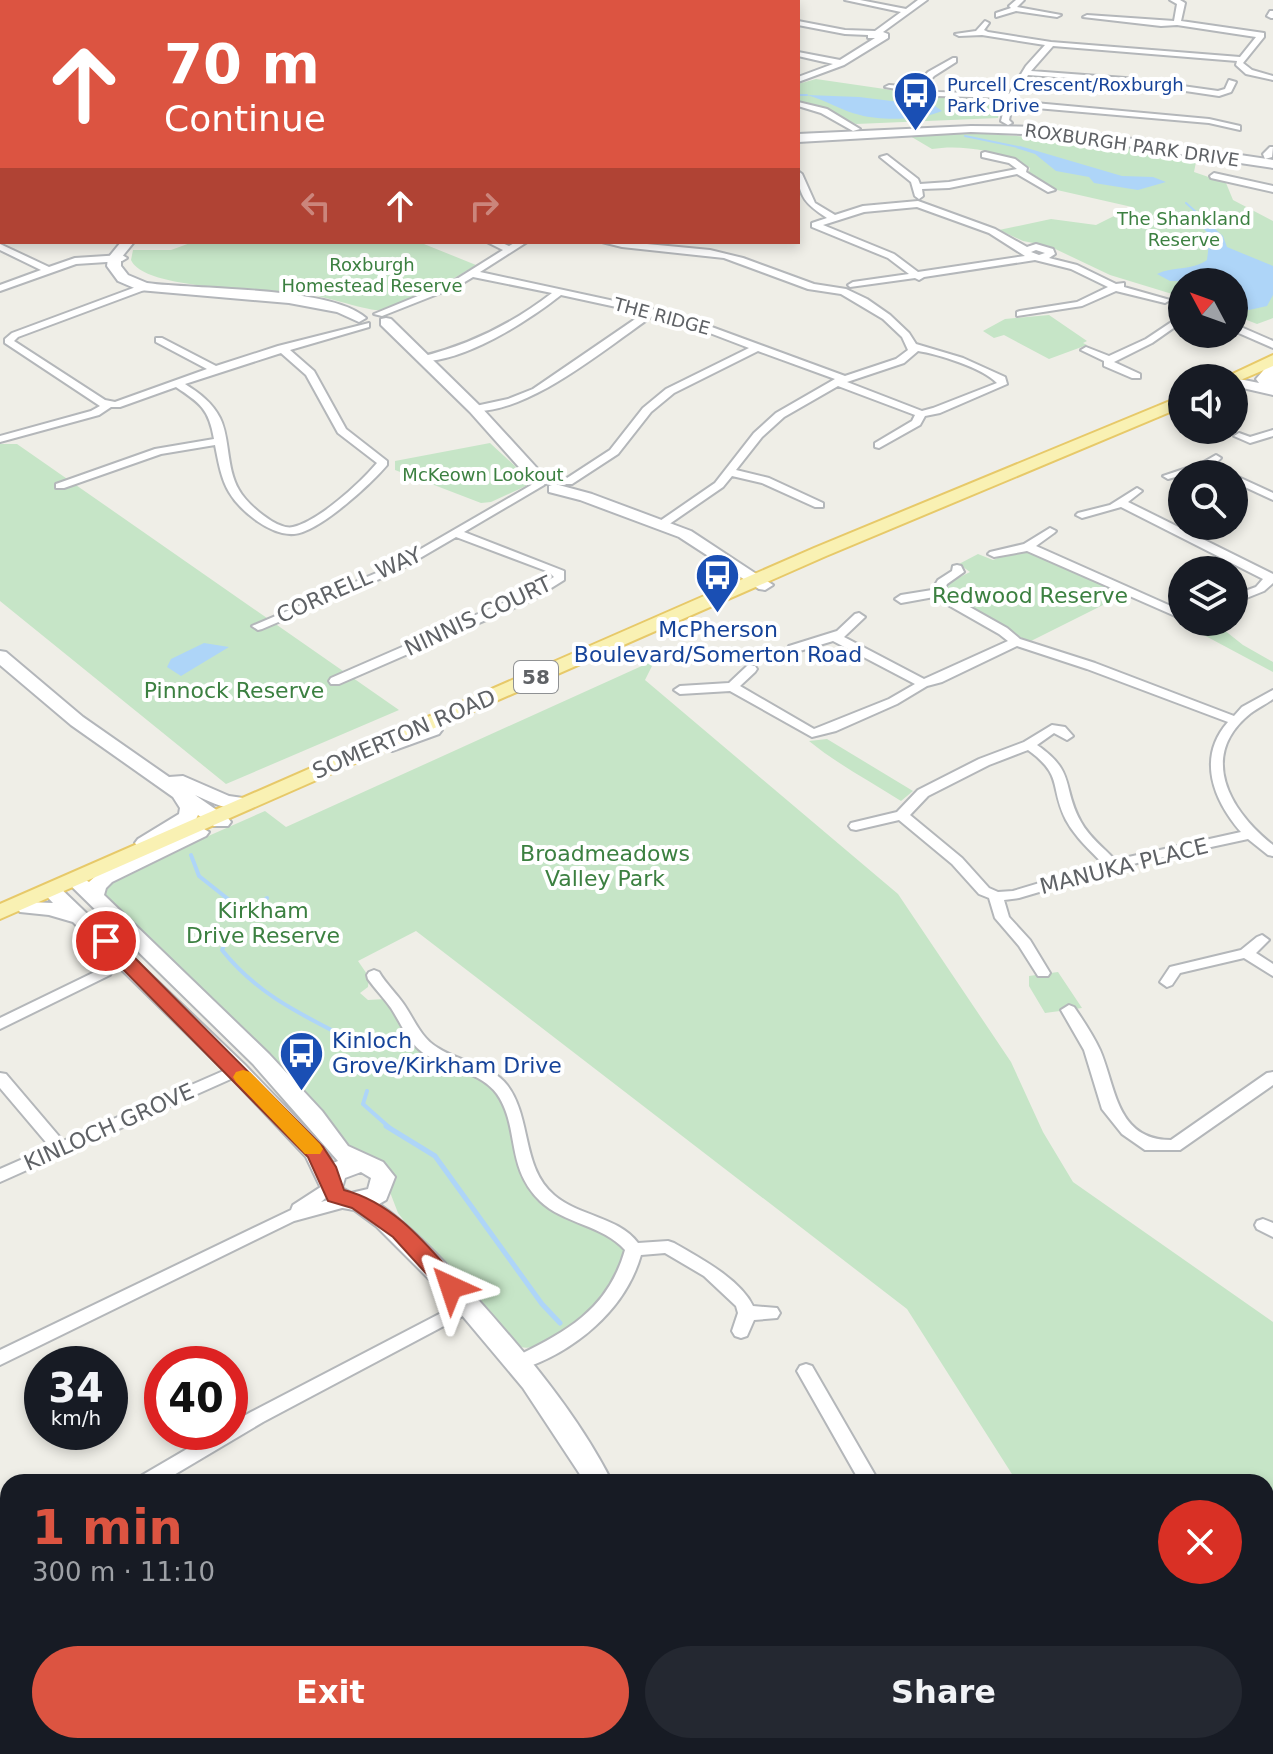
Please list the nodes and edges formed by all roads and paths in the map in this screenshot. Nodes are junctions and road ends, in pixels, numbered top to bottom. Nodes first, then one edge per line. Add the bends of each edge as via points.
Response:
1 (849, 0) edge
2 (923, 0) edge
3 (1020, 0) edge
4 (1176, 0) edge
5 (1015, 9) junction
6 (906, 11) junction
7 (1271, 14) edge
8 (999, 15) dead end
9 (1057, 15) dead end
10 (1087, 17) dead end
11 (800, 23) edge
12 (985, 23) dead end
13 (1177, 23) junction
14 (982, 33) junction
15 (1257, 33) junction
16 (959, 34) dead end
17 (877, 36) junction
18 (1051, 44) junction
19 (800, 54) edge
20 (1239, 59) junction
21 (953, 60) dead end
22 (841, 63) junction
23 (1026, 73) junction
24 (1273, 78) edge
25 (800, 81) edge
26 (1232, 82) dead end
27 (889, 87) dead end
28 (918, 90) junction
29 (1010, 102) junction
30 (800, 105) edge
31 (1215, 108) junction
32 (1003, 124) junction
33 (970, 126) junction
34 (1237, 128) dead end
35 (856, 129) junction
36 (800, 135) edge
37 (800, 135) edge
38 (985, 155) dead end
39 (884, 157) dead end
40 (1268, 157) edge
41 (1020, 172) junction
42 (1214, 176) dead end
43 (800, 179) edge
44 (919, 187) junction
45 (1273, 189) edge
46 (1051, 190) dead end
47 (918, 204) junction
48 (832, 217) junction
49 (497, 244) edge
50 (518, 244) edge
51 (657, 244) edge
52 (682, 245) edge
53 (0, 247) edge
54 (509, 249) junction
55 (122, 252) edge
56 (1036, 253) junction
57 (48, 270) junction
58 (474, 274) junction
59 (919, 277) junction
60 (144, 287) junction
61 (1119, 287) junction
62 (0, 288) edge
63 (852, 291) junction
64 (560, 292) junction
65 (1168, 301) edge
66 (652, 312) junction
67 (1020, 314) dead end
68 (372, 320) junction
69 (1168, 328) edge
70 (1248, 332) edge
71 (159, 340) dead end
72 (4, 342) edge
73 (1273, 343) edge
74 (758, 347) junction
75 (281, 348) junction
76 (913, 349) junction
77 (1086, 350) dead end
78 (424, 359) junction
79 (1109, 360) junction
80 (1273, 360) edge
81 (1273, 368) edge
82 (215, 369) junction
83 (1248, 372) edge
84 (1136, 376) dead end
85 (840, 380) junction
86 (1248, 382) edge
87 (177, 383) junction
88 (1273, 390) edge
89 (108, 405) junction
90 (1168, 407) edge
91 (475, 409) junction
92 (921, 414) junction
93 (1273, 433) edge
94 (0, 439) edge
95 (1248, 439) edge
96 (220, 441) junction
97 (879, 445) dead end
98 (729, 472) junction
99 (554, 483) junction
100 (986, 485) junction
101 (1248, 485) edge
102 (60, 486) dead end
103 (1137, 491) dead end
104 (1273, 497) edge
105 (1121, 503) junction
106 (819, 505) dead end
107 (1082, 515) dead end
108 (661, 525) junction
109 (1050, 531) dead end
110 (456, 533) junction
111 (1028, 547) junction
112 (712, 549) junction
113 (994, 554) dead end
114 (957, 568) dead end
115 (783, 569) junction
116 (755, 579) junction
117 (1271, 579) edge
118 (936, 593) junction
119 (1248, 594) edge
120 (901, 599) dead end
121 (1168, 609) edge
122 (859, 617) dead end
123 (258, 626) dead end
124 (833, 636) junction
125 (1016, 642) junction
126 (793, 649) dead end
127 (0, 656) edge
128 (751, 669) dead end
129 (335, 681) dead end
130 (923, 683) junction
131 (732, 687) junction
132 (680, 690) dead end
133 (1273, 694) edge
134 (1233, 720) junction
135 (1067, 736) dead end
136 (1029, 745) junction
137 (128, 759) junction
138 (181, 795) junction
139 (243, 803) junction
140 (902, 815) junction
141 (211, 824) junction
142 (856, 826) dead end
143 (1251, 834) junction
144 (1273, 852) edge
145 (1113, 866) junction
146 (84, 883) junction
147 (53, 892) junction
148 (996, 896) junction
149 (27, 908) junction
150 (0, 912) edge
151 (0, 920) edge
152 (83, 920) junction
153 (1262, 940) dead end
154 (1246, 953) junction
155 (1273, 971) edge
156 (105, 972) dead end
157 (1043, 973) dead end
158 (374, 975) dead end
159 (1167, 982) dead end
160 (1069, 1010) dead end
161 (0, 1024) edge
162 (261, 1059) junction
163 (237, 1070) junction
164 (1273, 1077) edge
165 (0, 1078) edge
166 (60, 1149) junction
167 (361, 1164) junction
168 (0, 1176) edge
169 (382, 1189) junction
170 (342, 1193) junction
171 (401, 1231) junction
172 (634, 1249) junction
173 (468, 1305) junction
174 (771, 1313) dead end
175 (0, 1358) edge
176 (519, 1363) junction
177 (806, 1371) dead end
178 (160, 1474) edge
179 (594, 1474) edge
180 (865, 1474) edge

1 - 6 street
2 - 6 street
3 - 5 street
4 - 13 street via 1181,3
5 - 8 street
5 - 9 street
6 - 17 street
7 - 15 street
10 - 13 street
11 - 17 street
12 - 14 street
13 - 15 street
14 - 16 street
14 - 18 street
15 - 20 street via 1261,38
17 - 22 street
18 - 20 street
18 - 23 street
19 - 22 street
20 - 24 street via 1249,72
21 - 28 street
22 - 25 street
23 - 29 street
23 - 31 street via 1125,80
26 - 31 street
27 - 28 street
28 - 29 street
29 - 31 street
29 - 32 street
30 - 35 street
31 - 34 street
32 - 33 street, ROXBURGH PARK DRIVE
32 - 40 street, ROXBURGH PARK DRIVE
33 - 35 street, ROXBURGH PARK DRIVE
33 - 37 street, ROXBURGH PARK DRIVE
35 - 36 street, ROXBURGH PARK DRIVE
38 - 41 street via 1020,165
39 - 44 street
41 - 44 street
41 - 46 street
42 - 45 street
43 - 48 street via 811,204
44 - 47 street
47 - 48 street
47 - 56 street
48 - 59 street via 815,225 891,256
49 - 54 street
50 - 54 street
51 - 52 street
52 - 63 street via 813,289
53 - 57 street
54 - 58 street
55 - 57 street
55 - 60 street via 117,272
55 - 68 street via 133,274 155,283 308,296
56 - 59 street
56 - 61 street
57 - 62 street
58 - 64 street, THE RIDGE
58 - 68 street
59 - 63 street
60 - 68 street via 315,304
60 - 72 street
61 - 65 street
61 - 67 street via 1079,304
63 - 76 street via 908,337
64 - 66 street, THE RIDGE
64 - 78 street via 490,338
66 - 74 street, THE RIDGE
66 - 91 street via 537,391
68 - 75 street
68 - 78 street via 398,334
69 - 79 street
70 - 73 street
71 - 82 street
72 - 89 street
74 - 85 street, THE RIDGE
74 - 99 street via 670,391 647,410 614,452
75 - 82 street
75 - 96 street via 319,386 342,431 383,463 325,515 285,531 256,515 234,492
76 - 85 street via 900,361
76 - 92 street via 997,375 1002,384
77 - 79 street
78 - 91 street
79 - 84 street
80 - 83 main road
81 - 88 street via 1263,379
82 - 87 street
85 - 92 street, THE RIDGE
85 - 98 street via 780,415
86 - 88 street
87 - 89 street
87 - 96 street via 210,409
89 - 94 street
90 - 100 main road, SOMERTON ROAD / 58
91 - 99 street via 527,464
92 - 97 street via 916,423
93 - 95 street
96 - 102 street via 180,445
98 - 106 street via 765,480
98 - 108 street via 706,496
99 - 108 street
99 - 110 street, CORRELL WAY via 488,511
100 - 115 main road, SOMERTON ROAD / 58
100 - 116 main road, SOMERTON ROAD / 58 via 950,504
101 - 104 street
103 - 105 street
105 - 107 street
105 - 117 street
108 - 112 street
109 - 111 street
110 - 123 street, CORRELL WAY via 392,570
110 - 129 street, NINNIS COURT via 560,573 560,578
111 - 113 street
111 - 121 street
112 - 115 street via 749,566
112 - 116 street
114 - 118 street
115 - 116 main road, SOMERTON ROAD / 58
116 - 139 main road, SOMERTON ROAD / 58
116 - 141 main road, SOMERTON ROAD / 58 via 433,730
117 - 119 street
118 - 120 street
118 - 125 street
122 - 124 street
124 - 126 street
124 - 130 street
125 - 130 street
125 - 134 street
127 - 137 street
128 - 131 street
130 - 131 street via 900,701 812,733
131 - 132 street
133 - 134 street
134 - 143 street via 1219,742 1215,776 1222,795
135 - 136 street via 1052,729
136 - 140 street via 923,793
136 - 145 street via 1061,773 1072,817
137 - 138 street
137 - 139 street via 214,797
138 - 141 street
138 - 146 street via 190,808 188,817
139 - 141 main road, SOMERTON ROAD / 58
140 - 142 street
140 - 148 street via 984,891
141 - 146 main road, SOMERTON ROAD / 58
143 - 144 street
143 - 145 street, MANUKA PLACE
145 - 148 street, MANUKA PLACE
146 - 147 main road, SOMERTON ROAD / 58
146 - 162 street
147 - 149 main road, SOMERTON ROAD / 58
147 - 150 main road, SOMERTON ROAD / 58
147 - 152 street
148 - 157 street via 999,915
149 - 151 main road, SOMERTON ROAD / 58
149 - 152 street
152 - 163 street
153 - 154 street
154 - 155 street
154 - 159 street via 1175,970
156 - 161 street
158 - 172 street via 416,1040 500,1086 510,1105 524,1165 540,1191 566,1212 625,1236
160 - 164 street via 1092,1050 1110,1109 1151,1146 1174,1146
162 - 163 street, KINLOCH GROVE
162 - 167 street via 340,1152
163 - 166 street, KINLOCH GROVE
163 - 170 street via 315,1152
165 - 166 street
166 - 168 street, KINLOCH GROVE
167 - 169 street via 380,1172
167 - 170 street via 339,1171
169 - 170 street via 373,1197
169 - 171 street
170 - 171 street
170 - 175 street
171 - 173 street
172 - 174 street via 674,1250 710,1272 734,1292 744,1322
172 - 176 street via 618,1288 596,1317 561,1343
173 - 176 street
173 - 178 street
176 - 179 street
177 - 180 street

